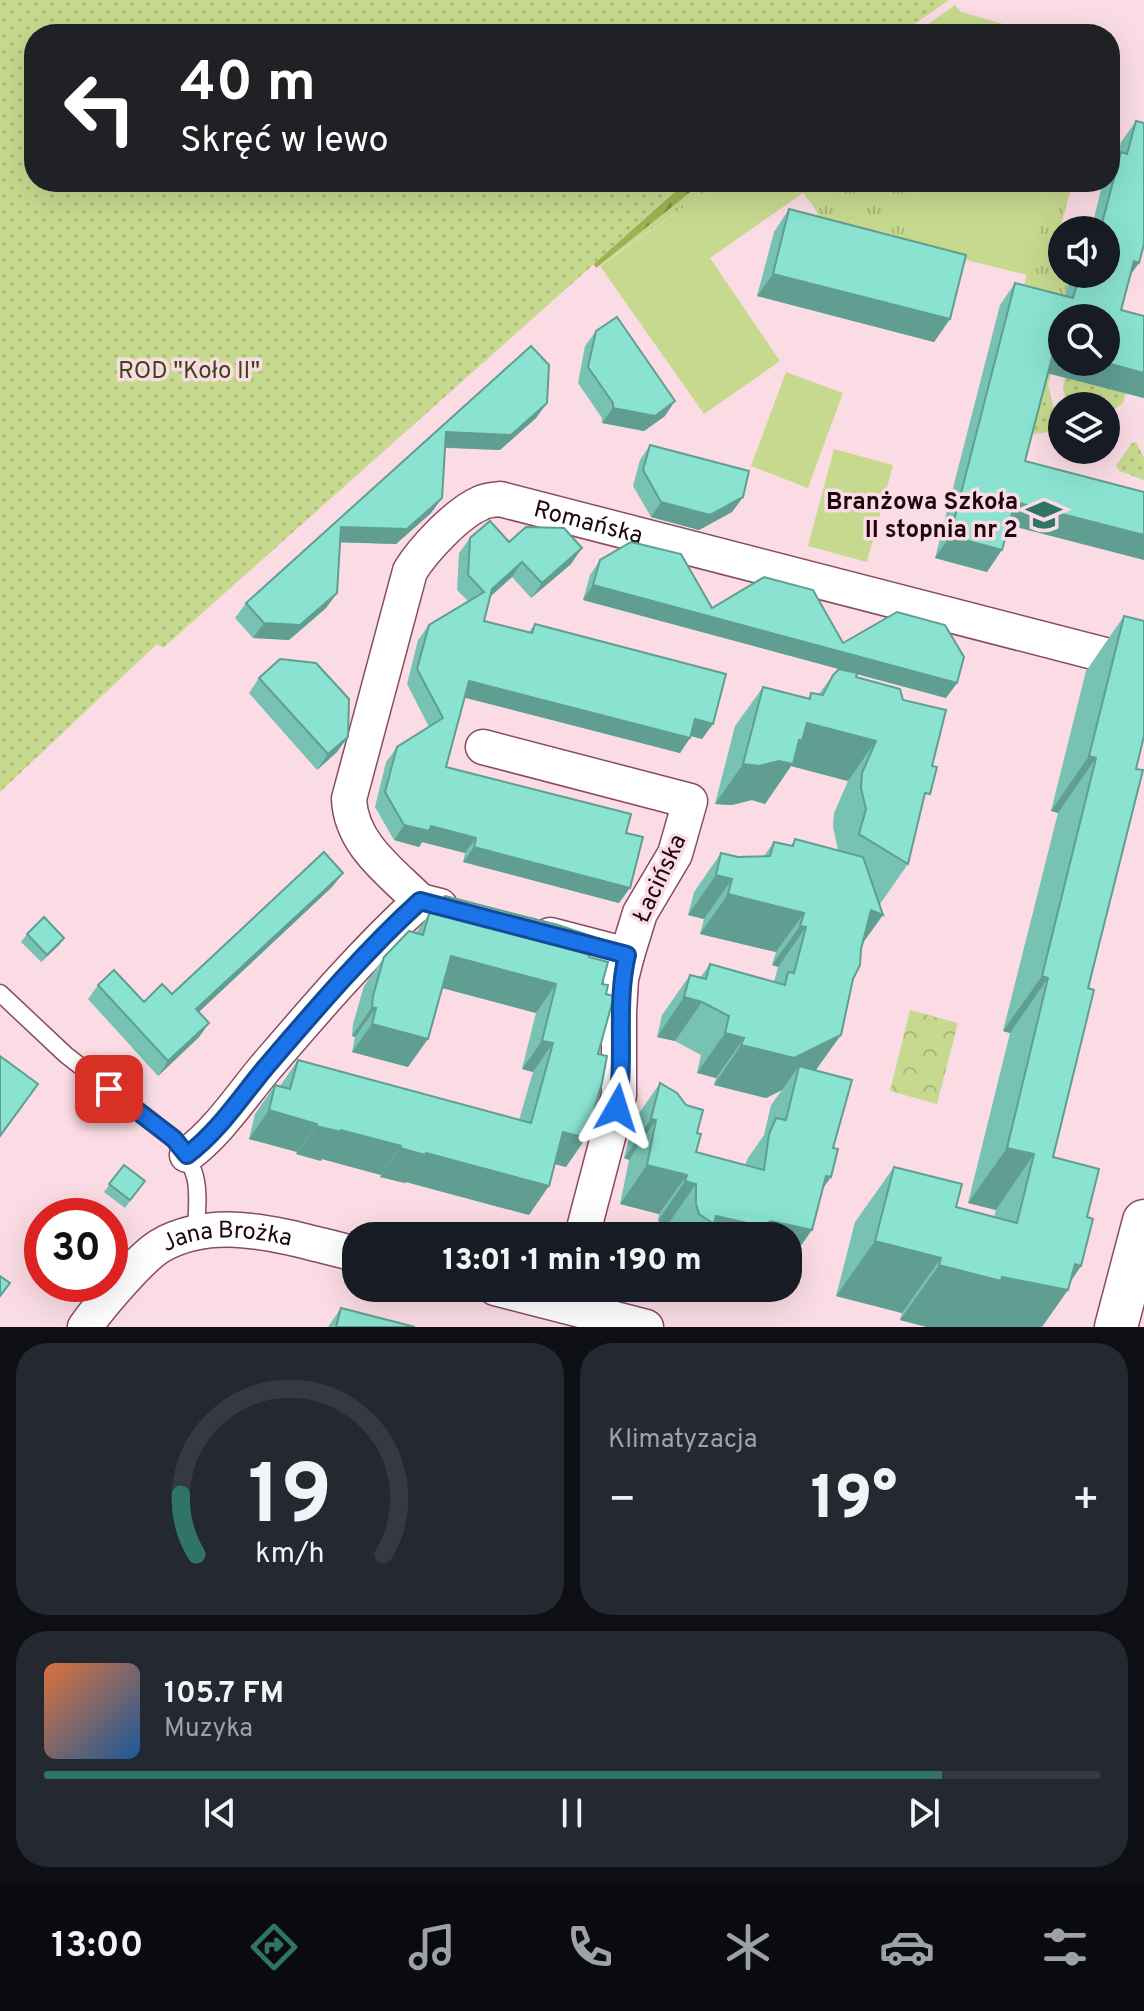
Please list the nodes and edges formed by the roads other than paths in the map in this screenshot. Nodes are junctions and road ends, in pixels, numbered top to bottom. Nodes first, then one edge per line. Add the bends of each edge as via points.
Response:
1 (1144, 665) edge
2 (483, 747) dead end
3 (420, 901) junction
4 (464, 912) edge
5 (523, 928) edge
6 (627, 955) junction
7 (0, 993) edge
8 (187, 1155) junction
9 (1144, 1221) edge
10 (586, 1222) edge
11 (196, 1231) junction
12 (342, 1251) edge
13 (580, 1302) edge
14 (85, 1327) edge
15 (646, 1327) edge
16 (1116, 1327) edge

1 - 3 street, Romańska via 500,499 483,501 419,556 410,571 349,799 361,841
2 - 6 street, Łacińska via 690,801 675,854 640,913
3 - 4 street
3 - 8 street
5 - 6 street
6 - 10 street, Łacińska via 619,1012 619,1095
7 - 8 lane
8 - 11 lane via 198,1180
9 - 16 street
11 - 12 street, Jana Brożka via 221,1228
11 - 14 street, Jana Brożka via 157,1248
13 - 15 street

